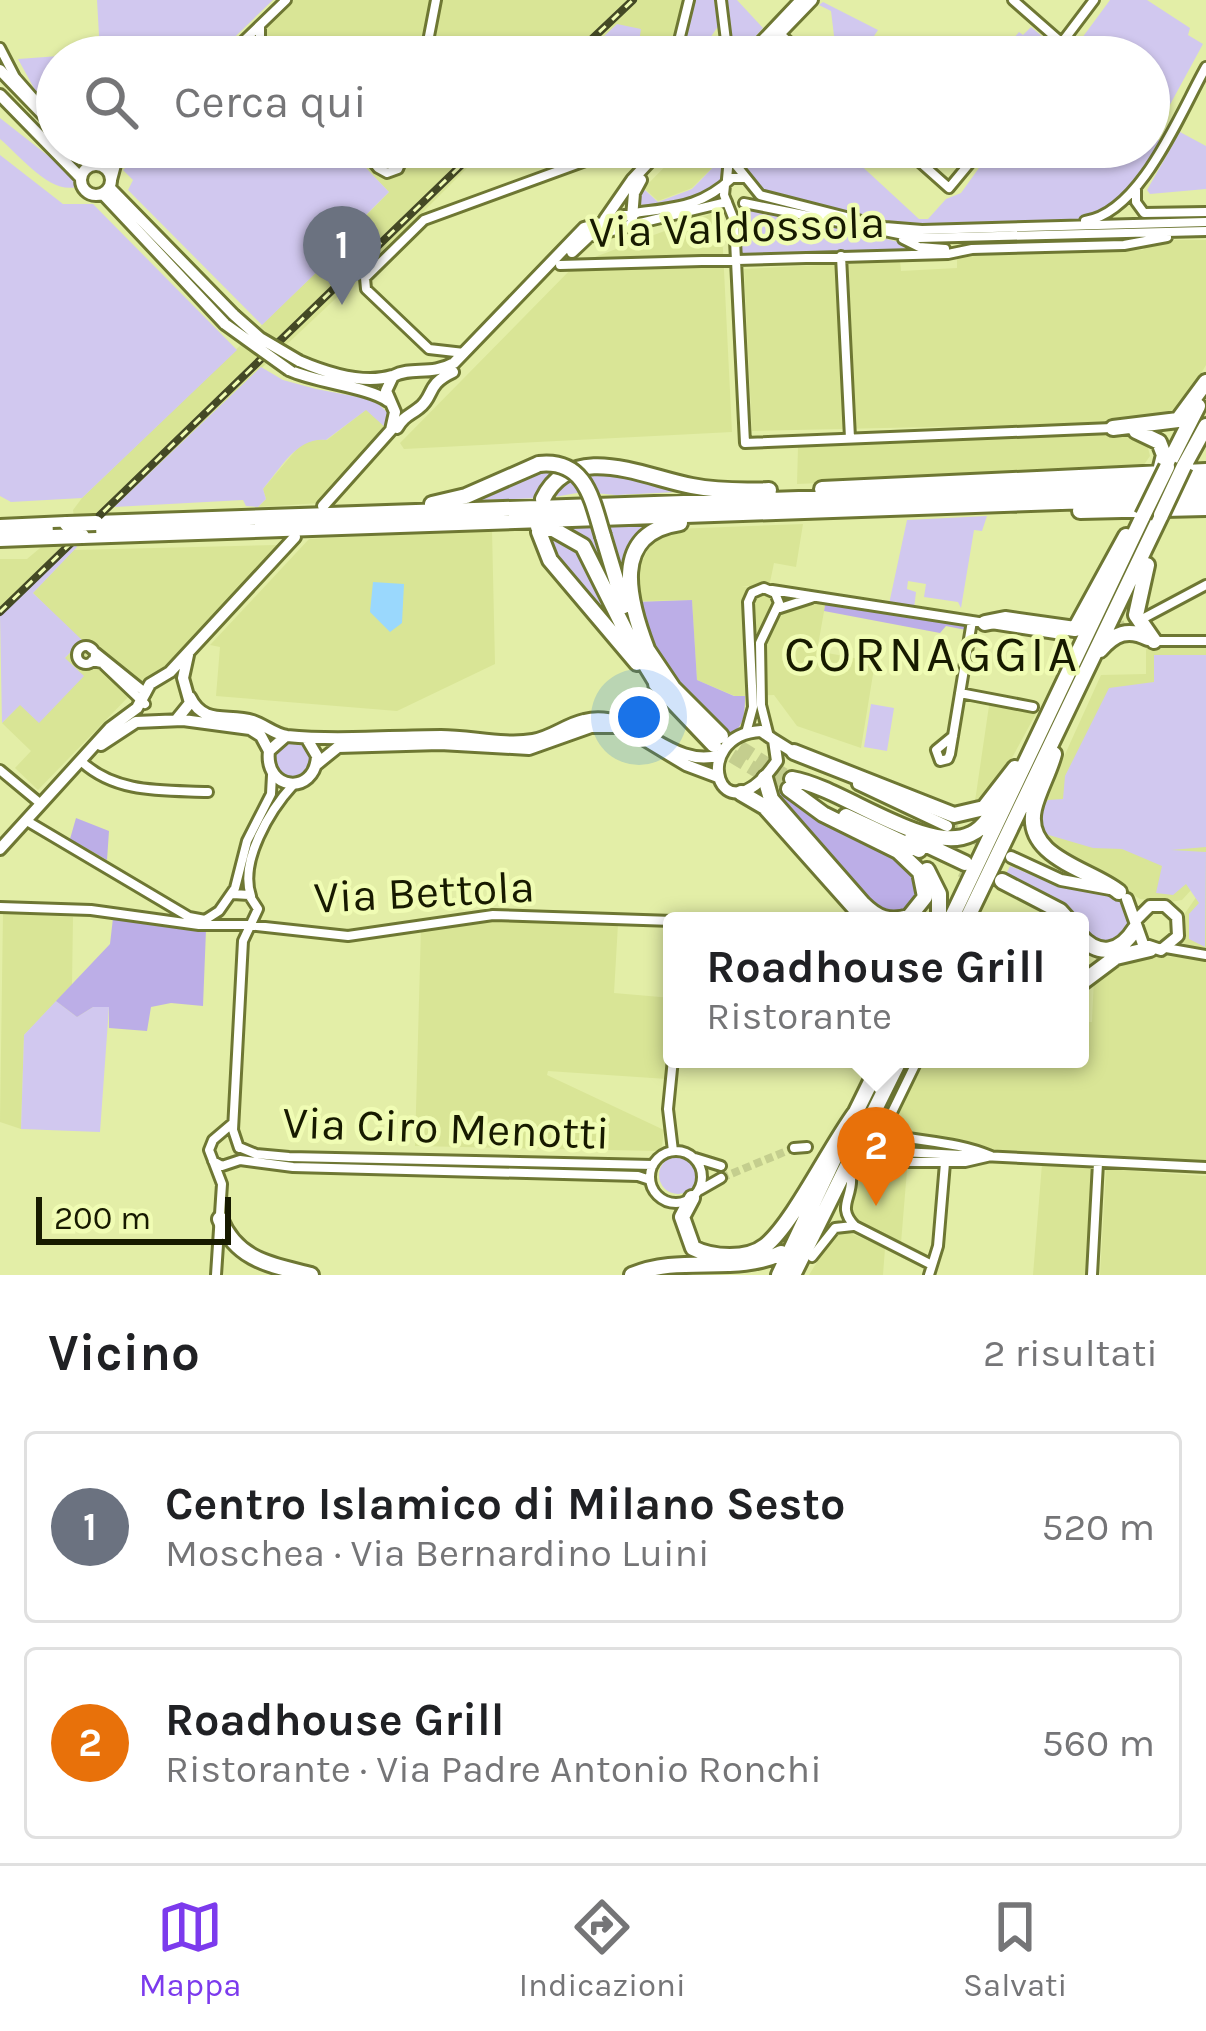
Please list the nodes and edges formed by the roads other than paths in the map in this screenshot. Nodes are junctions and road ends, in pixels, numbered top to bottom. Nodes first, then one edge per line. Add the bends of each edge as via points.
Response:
1 (286, 0) edge
2 (436, 0) edge
3 (689, 0) edge
4 (721, 0) edge
5 (801, 0) edge
6 (812, 0) edge
7 (1013, 0) edge
8 (1094, 0) edge
9 (261, 25) junction
10 (780, 33) junction
11 (249, 36) edge
12 (262, 36) edge
13 (429, 36) edge
14 (680, 36) edge
15 (725, 36) edge
16 (767, 36) edge
17 (777, 36) edge
18 (783, 36) edge
19 (1054, 36) edge
20 (1067, 36) edge
21 (0, 48) edge
22 (1206, 67) edge
23 (0, 70) edge
24 (0, 94) edge
25 (36, 105) edge
26 (36, 108) edge
27 (1170, 130) edge
28 (36, 131) edge
29 (71, 168) edge
30 (90, 168) edge
31 (101, 168) edge
32 (116, 168) edge
33 (566, 168) edge
34 (645, 168) edge
35 (650, 168) edge
36 (728, 168) edge
37 (737, 168) edge
38 (927, 168) edge
39 (966, 168) edge
40 (1149, 168) edge
41 (81, 178) junction
42 (632, 180) junction
43 (747, 182) junction
44 (726, 183) junction
45 (108, 187) junction
46 (1136, 190) junction
47 (738, 204) junction
48 (1206, 212) edge
49 (634, 216) junction
50 (602, 220) junction
51 (1037, 227) junction
52 (1203, 228) edge
53 (896, 236) junction
54 (973, 249) junction
55 (842, 256) junction
56 (735, 259) junction
57 (560, 265) junction
58 (466, 353) junction
59 (294, 366) junction
60 (415, 373) junction
61 (395, 375) junction
62 (1206, 386) edge
63 (427, 396) junction
64 (390, 404) junction
65 (412, 412) junction
66 (1206, 427) edge
67 (1113, 428) junction
68 (1206, 438) edge
69 (850, 439) junction
70 (1184, 466) junction
71 (1164, 467) junction
72 (1206, 471) edge
73 (1206, 485) edge
74 (1206, 497) edge
75 (543, 499) dead end
76 (1206, 508) edge
77 (373, 514) junction
78 (1161, 515) junction
79 (1142, 516) junction
80 (0, 527) edge
81 (359, 527) junction
82 (539, 532) dead end
83 (295, 537) dead end
84 (0, 539) edge
85 (1206, 585) edge
86 (771, 590) junction
87 (817, 597) junction
88 (749, 610) junction
89 (776, 612) junction
90 (1144, 618) tunnel mouth
91 (978, 622) junction
92 (1063, 635) dead end
93 (1154, 641) junction
94 (1206, 641) edge
95 (89, 647) junction
96 (192, 647) junction
97 (647, 649) junction
98 (1093, 658) junction
99 (92, 661) junction
100 (161, 677) junction
101 (661, 690) junction
102 (188, 692) junction
103 (960, 693) junction
104 (144, 700) junction
105 (1034, 707) dead end
106 (1054, 720) junction
107 (167, 721) junction
108 (746, 733) junction
109 (287, 736) junction
110 (953, 736) dead end
111 (771, 737) junction
112 (307, 739) junction
113 (718, 745) junction
114 (93, 751) junction
115 (269, 751) junction
116 (799, 755) junction
117 (82, 763) junction
118 (317, 764) junction
119 (1015, 768) junction
120 (0, 770) edge
121 (272, 774) junction
122 (718, 777) junction
123 (765, 778) junction
124 (785, 778) junction
125 (292, 785) junction
126 (208, 792) dead end
127 (740, 793) junction
128 (38, 801) junction
129 (27, 821) junction
130 (947, 826) tunnel mouth
131 (0, 849) edge
132 (898, 851) junction
133 (1011, 857) tunnel mouth
134 (963, 866) tunnel mouth
135 (1000, 885) tunnel mouth
136 (1123, 896) junction
137 (252, 897) junction
138 (226, 900) junction
139 (1150, 906) junction
140 (0, 907) edge
141 (860, 912) edge
142 (871, 912) edge
143 (913, 912) edge
144 (939, 912) edge
145 (955, 912) edge
146 (974, 912) edge
147 (1048, 912) edge
148 (252, 921) junction
149 (663, 922) edge
150 (1136, 924) junction
151 (232, 925) junction
152 (1177, 939) junction
153 (243, 940) junction
154 (1089, 943) edge
155 (1158, 948) junction
156 (1186, 955) junction
157 (1206, 956) edge
158 (1089, 977) edge
159 (672, 1068) edge
160 (878, 1068) edge
161 (896, 1068) edge
162 (914, 1068) edge
163 (856, 1112) junction
164 (891, 1118) junction
165 (233, 1123) junction
166 (220, 1136) junction
167 (899, 1136) junction
168 (879, 1138) junction
169 (237, 1143) junction
170 (859, 1146) junction
171 (807, 1147) dead end
172 (794, 1148) tunnel mouth
173 (880, 1150) dead end
174 (673, 1151) junction
175 (991, 1156) junction
176 (694, 1157) junction
177 (213, 1161) junction
178 (234, 1162) junction
179 (946, 1162) junction
180 (1098, 1163) junction
181 (653, 1165) junction
182 (721, 1166) tunnel mouth
183 (1206, 1168) edge
184 (851, 1177) junction
185 (721, 1178) tunnel mouth
186 (650, 1180) junction
187 (222, 1184) junction
188 (822, 1184) junction
189 (696, 1194) junction
190 (220, 1219) junction
191 (855, 1226) junction
192 (938, 1246) junction
193 (781, 1253) junction
194 (916, 1256) junction
195 (812, 1257) junction
196 (216, 1271) edge
197 (930, 1271) edge
198 (311, 1275) edge
199 (632, 1275) edge
200 (667, 1275) edge
201 (686, 1275) edge
202 (769, 1275) edge
203 (779, 1275) edge
204 (793, 1275) edge
205 (803, 1275) edge
206 (1093, 1275) edge

1 - 9 street
2 - 13 street
3 - 14 street
4 - 15 street
5 - 16 main road
6 - 10 main road
7 - 19 street
8 - 20 street
9 - 11 street
9 - 12 street
10 - 17 main road
10 - 18 street
21 - 25 street
22 - 27 street
23 - 26 main road
24 - 28 main road
29 - 41 main road
30 - 41 main road
31 - 45 main road
32 - 45 street
33 - 58 street via 424,220 365,278 430,350
34 - 42 main road
35 - 49 main road via 638,182
36 - 44 street
37 - 43 street
38 - 39 street via 949,188
40 - 46 street
41 - 45 main road via 87,193
42 - 49 main road
42 - 50 main road
43 - 44 street
43 - 47 street via 750,196
43 - 51 street via 764,197 885,226
44 - 47 street via 724,196
44 - 49 street via 688,206
45 - 59 main road, bridge via 229,320
46 - 48 street via 1144,213
46 - 51 street via 1093,220
47 - 49 street
47 - 53 street
47 - 56 street
49 - 50 main road
49 - 57 main road via 595,230
50 - 58 main road via 585,227
51 - 52 street
52 - 53 street
52 - 54 street via 1124,245
53 - 54 street via 929,249
54 - 55 street, Via Valdossola
55 - 56 street, Via Valdossola
55 - 69 street
56 - 57 street, Via Valdossola
56 - 69 street via 745,443
57 - 63 main road
58 - 60 main road via 445,368
59 - 61 main road via 365,379
59 - 64 main road
60 - 61 main road
60 - 63 main road
61 - 64 main road
62 - 67 highway via 1178,420
62 - 71 highway
63 - 65 main road
64 - 65 main road
64 - 65 main road via 388,435 325,506
66 - 70 highway
67 - 69 street
67 - 71 highway via 1156,438
68 - 70 highway
70 - 78 highway, bridge
71 - 79 highway, bridge
72 - 75 highway via 734,491 593,465 562,476
73 - 77 highway
74 - 81 highway
76 - 97 highway via 664,526 638,546 630,571
77 - 80 highway, bridge
77 - 97 highway, bridge via 443,502 539,464 561,464 582,478 625,610
78 - 93 highway via 1136,608
78 - 98 highway
79 - 91 highway via 1077,628
79 - 106 highway
81 - 84 highway, bridge
81 - 101 highway via 541,527 575,540
82 - 101 highway via 564,579
83 - 96 main road
85 - 90 street
86 - 87 street
86 - 88 street via 752,593
86 - 89 street
87 - 89 street
87 - 91 street
88 - 89 street via 759,619
88 - 108 street via 753,707
89 - 111 street via 760,643 761,705
91 - 92 street
91 - 103 street
93 - 94 street
93 - 98 highway via 1126,632
95 - 99 street
95 - 99 street via 77,656
95 - 104 street
96 - 100 main road
96 - 102 main road via 184,665
97 - 113 highway
98 - 106 highway
99 - 104 street
100 - 102 main road via 176,678
100 - 104 main road
101 - 113 highway
102 - 107 main road via 186,713
102 - 109 main road via 208,716 253,721
103 - 105 street
103 - 110 street
104 - 107 main road via 150,714
104 - 114 main road
106 - 119 highway
106 - 136 highway via 1051,766 1034,810 1038,837 1060,860
106 - 145 highway
106 - 146 highway
107 - 114 main road via 130,724
107 - 115 main road via 250,729
108 - 111 main road
108 - 113 main road
109 - 112 main road
109 - 115 main road
111 - 116 main road
111 - 124 main road
112 - 113 main road via 526,741 600,718 628,724 682,755 707,759
112 - 118 main road
113 - 122 main road
114 - 117 main road
115 - 121 main road
116 - 119 highway via 954,815 984,808
116 - 124 main road
116 - 130 main road
117 - 126 street via 129,788
117 - 128 main road
118 - 122 main road via 338,747 529,748 610,726
118 - 125 main road
119 - 124 highway via 982,827 951,839
120 - 128 street
121 - 125 main road
121 - 138 street
122 - 127 main road
123 - 124 main road
123 - 127 main road
123 - 142 highway via 771,799
124 - 132 highway via 823,814
124 - 134 highway
125 - 137 street via 258,842
127 - 141 highway via 765,807
128 - 129 main road
129 - 131 main road
129 - 138 street via 192,919 208,919
132 - 143 highway via 920,872 925,897
132 - 144 highway via 932,877
133 - 136 main road
135 - 147 highway
136 - 139 main road
136 - 150 main road
137 - 138 street via 242,892
137 - 148 street
138 - 151 street
139 - 150 main road
139 - 152 main road via 1175,913
140 - 151 street
148 - 149 street, Via Bettola via 347,936 493,915
148 - 151 street
148 - 153 street
150 - 154 highway via 1124,944 1108,951
150 - 155 main road via 1140,941
151 - 153 street
152 - 155 main road
152 - 156 street
153 - 165 street
155 - 156 street
155 - 158 highway via 1116,956
156 - 157 street
159 - 174 street
160 - 163 highway
161 - 170 highway
162 - 164 street
163 - 188 highway
163 - 189 highway via 776,1234 755,1252 693,1248 682,1217
164 - 167 street
164 - 168 street
165 - 166 street
165 - 169 street
166 - 169 street
166 - 177 street via 210,1145
167 - 168 street
167 - 175 street
168 - 179 street via 880,1162
169 - 178 street
169 - 181 street, Via Ciro Menotti via 290,1157
170 - 184 highway
170 - 204 highway
171 - 172 street
173 - 175 street
174 - 176 street
174 - 181 street
175 - 179 street
175 - 180 street
176 - 182 street
176 - 189 street via 703,1174
177 - 178 street
177 - 187 street
178 - 186 street, Via Ciro Menotti
178 - 187 street
179 - 192 street
180 - 183 street
180 - 206 street
181 - 186 street
184 - 191 street via 844,1208
184 - 195 highway
185 - 189 street
186 - 189 street via 666,1201
187 - 190 street
188 - 193 highway
188 - 203 highway
190 - 196 street
190 - 198 highway via 243,1253
191 - 194 street
191 - 195 street via 835,1228
192 - 194 street
192 - 197 street
193 - 199 highway via 757,1266 655,1267
193 - 202 highway
194 - 197 street
195 - 205 highway
200 - 201 highway

